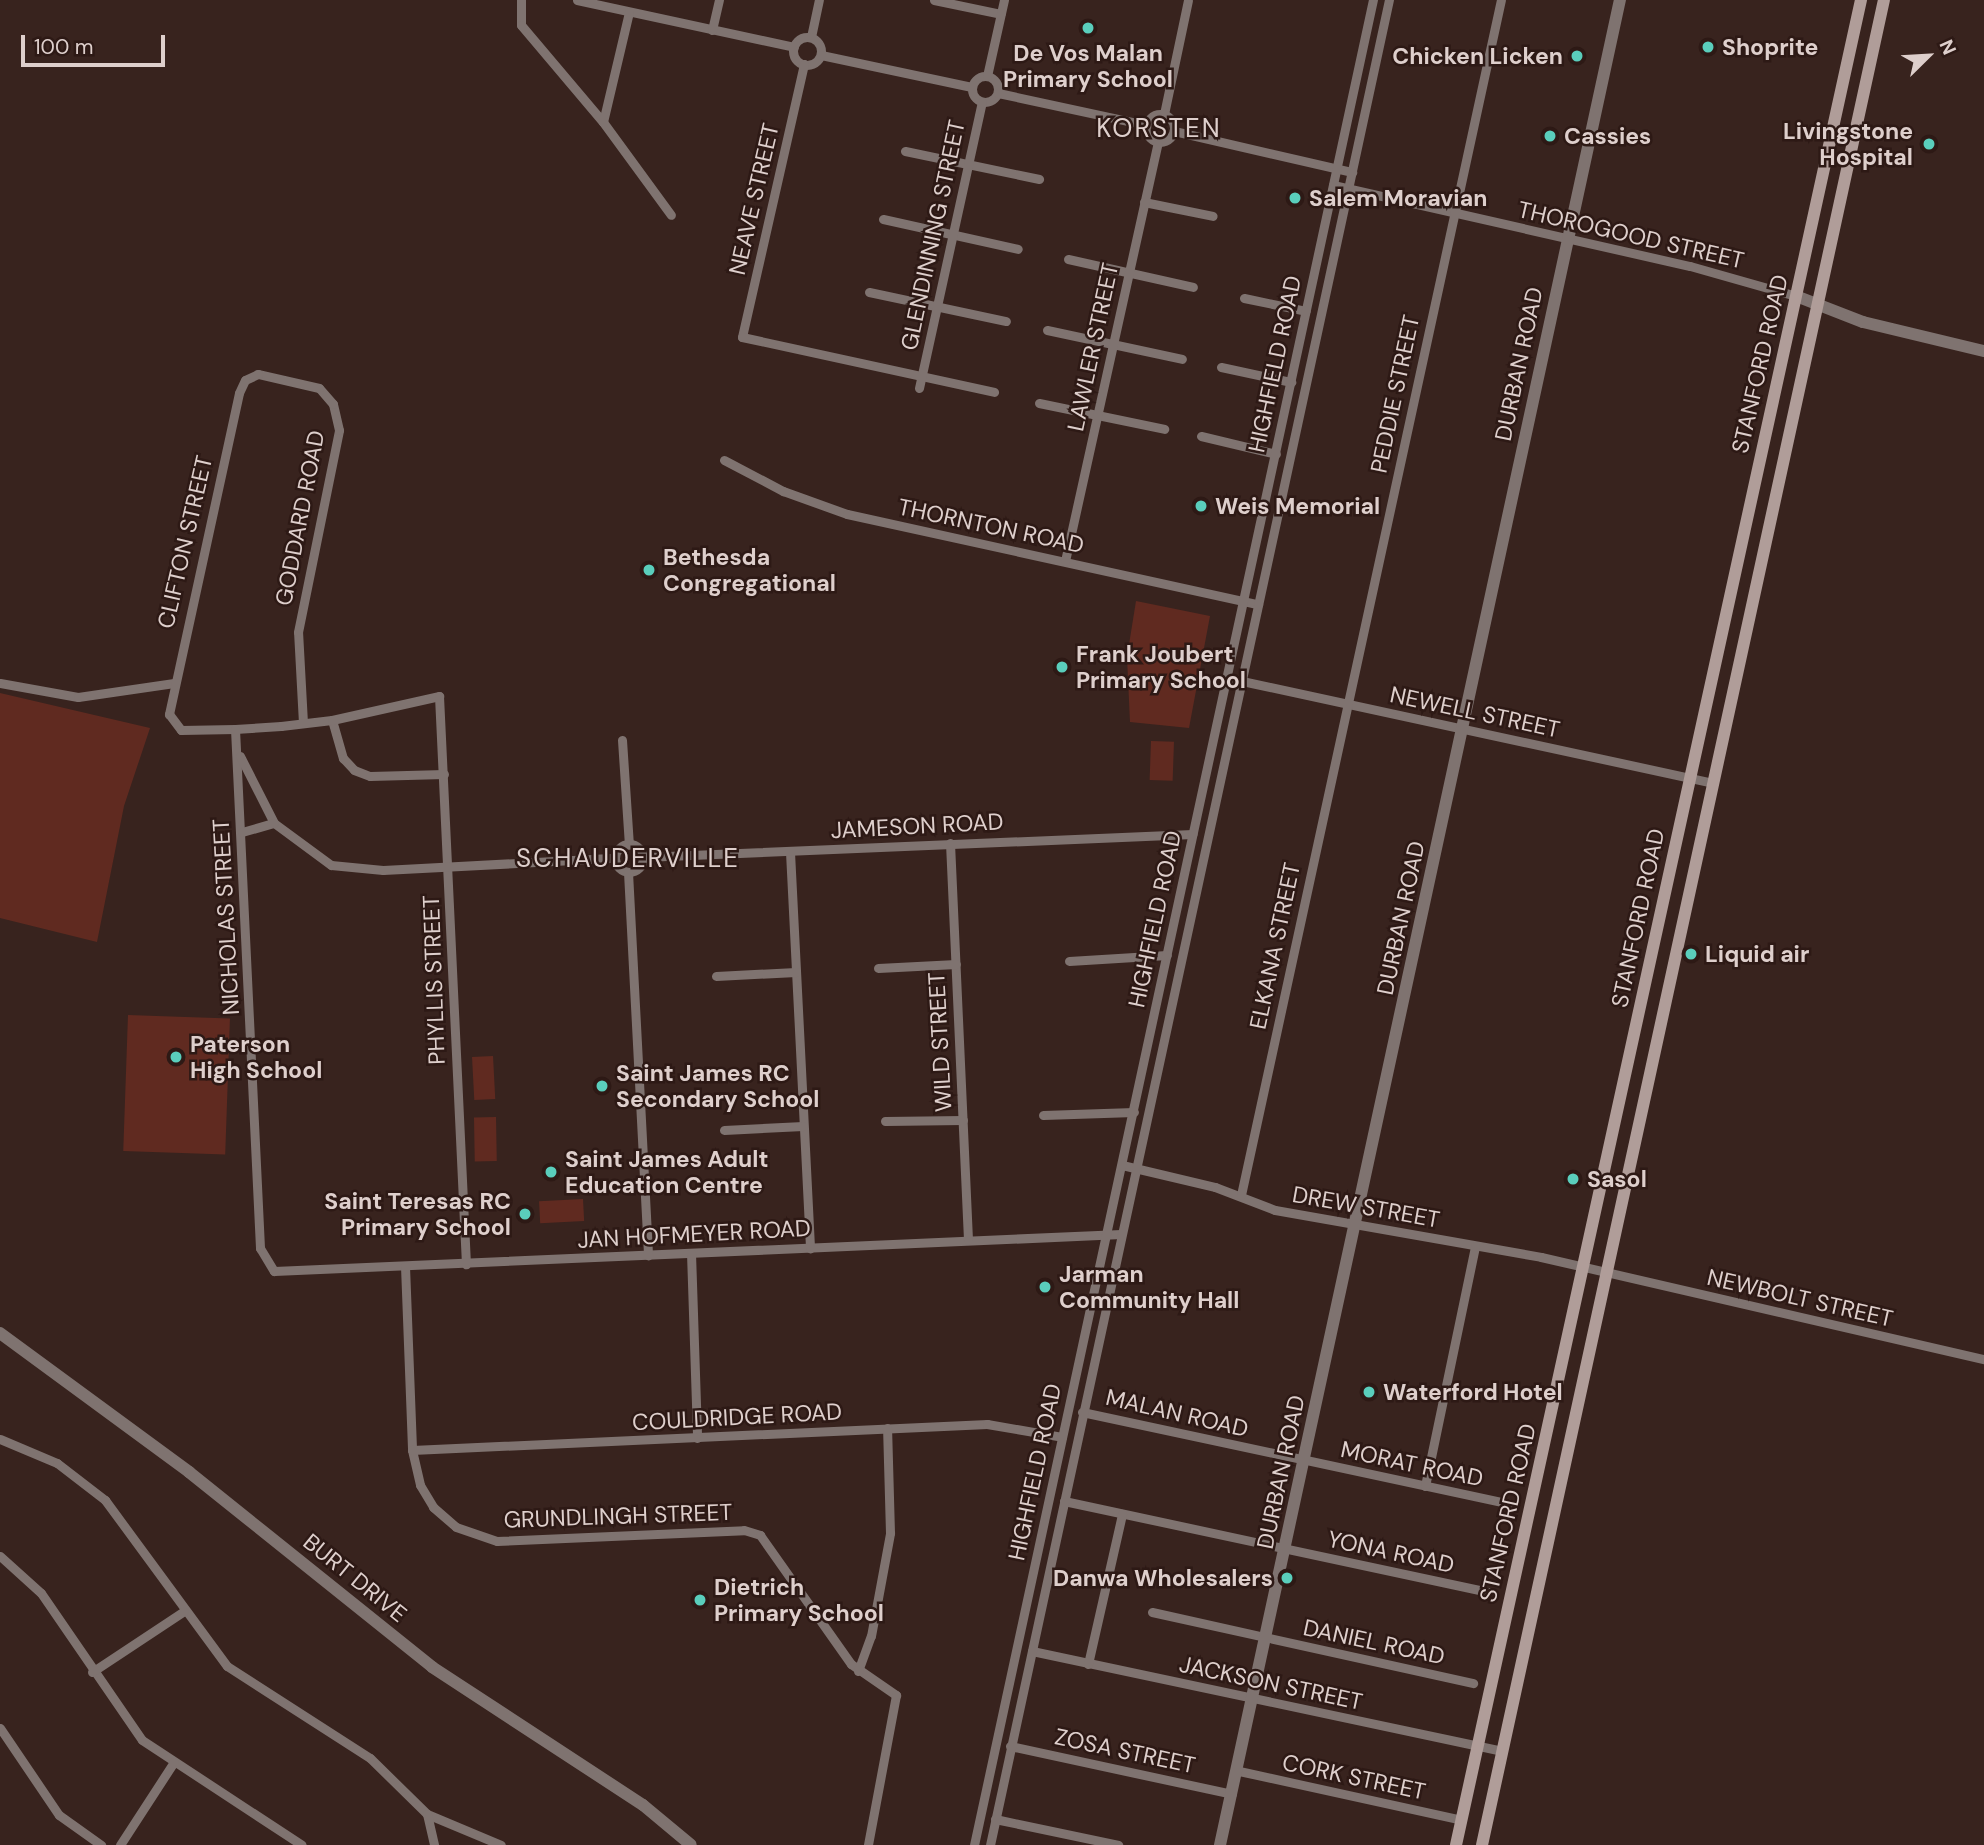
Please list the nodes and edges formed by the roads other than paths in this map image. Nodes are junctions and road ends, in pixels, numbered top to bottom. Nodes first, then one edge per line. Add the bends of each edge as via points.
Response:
1 (521, 0) edge
2 (577, 0) edge
3 (719, 0) edge
4 (819, 0) edge
5 (934, 0) edge
6 (1004, 0) edge
7 (1188, 0) edge
8 (1374, 0) edge
9 (1389, 0) edge
10 (1501, 0) edge
11 (1620, 0) edge
12 (1861, 0) edge
13 (1884, 0) edge
14 (629, 12) junction
15 (1001, 14) junction
16 (712, 30) junction
17 (811, 37) junction
18 (794, 47) junction
19 (821, 55) junction
20 (804, 64) junction
21 (987, 76) junction
22 (972, 87) junction
23 (998, 93) junction
24 (982, 102) junction
25 (1349, 112) junction
26 (1164, 114) junction
27 (1364, 114) junction
28 (603, 122) junction
29 (1146, 125) junction
30 (1174, 131) junction
31 (1158, 142) junction
32 (905, 151) dead end
33 (968, 164) junction
34 (1337, 166) junction
35 (1352, 172) junction
36 (1039, 179) dead end
37 (1334, 185) junction
38 (1348, 189) junction
39 (1144, 202) junction
40 (671, 215) dead end
41 (1454, 215) junction
42 (1213, 216) dead end
43 (883, 219) dead end
44 (952, 236) junction
45 (1568, 238) junction
46 (1018, 249) dead end
47 (1068, 259) dead end
48 (1129, 272) junction
49 (1193, 287) dead end
50 (869, 292) dead end
51 (1796, 296) junction
52 (1244, 298) dead end
53 (937, 305) junction
54 (1817, 306) junction
55 (1306, 311) junction
56 (1006, 321) dead end
57 (1047, 330) dead end
58 (1113, 343) junction
59 (1984, 351) edge
60 (1182, 359) dead end
61 (1221, 367) dead end
62 (258, 374) joint
63 (922, 377) junction
64 (1291, 382) junction
65 (919, 388) dead end
66 (994, 392) dead end
67 (1039, 403) dead end
68 (1097, 415) junction
69 (1164, 429) dead end
70 (1201, 436) dead end
71 (1276, 454) junction
72 (724, 460) dead end
73 (1065, 561) junction
74 (1243, 600) junction
75 (1258, 604) junction
76 (1228, 678) junction
77 (1242, 681) junction
78 (0, 683) edge
79 (174, 683) junction
80 (1347, 705) junction
81 (332, 720) junction
82 (303, 723) junction
83 (235, 729) junction
84 (1463, 729) junction
85 (622, 740) dead end
86 (237, 751) junction
87 (444, 774) junction
88 (1690, 778) junction
89 (1714, 783) junction
90 (274, 823) junction
91 (242, 832) junction
92 (1193, 834) junction
93 (950, 843) junction
94 (629, 845) junction
95 (790, 852) junction
96 (643, 857) junction
97 (615, 859) junction
98 (449, 868) junction
99 (628, 872) junction
100 (1167, 955) junction
101 (1069, 961) dead end
102 (956, 964) junction
103 (878, 968) dead end
104 (796, 972) junction
105 (716, 976) dead end
106 (1135, 1112) junction
107 (1044, 1115) dead end
108 (963, 1120) junction
109 (885, 1121) dead end
110 (803, 1126) junction
111 (724, 1130) dead end
112 (1122, 1165) junction
113 (1135, 1168) junction
114 (1241, 1195) junction
115 (1355, 1224) junction
116 (1106, 1234) junction
117 (1121, 1234) junction
118 (968, 1240) junction
119 (1475, 1246) junction
120 (810, 1248) junction
121 (691, 1254) junction
122 (648, 1255) junction
123 (466, 1264) junction
124 (405, 1266) junction
125 (270, 1268) joint
126 (1585, 1268) junction
127 (1608, 1275) junction
128 (0, 1333) edge
129 (1984, 1359) edge
130 (1082, 1412) junction
131 (887, 1428) junction
132 (1062, 1437) junction
133 (697, 1438) junction
134 (0, 1439) edge
135 (412, 1450) junction
136 (1305, 1461) junction
137 (1425, 1486) junction
138 (1064, 1502) junction
139 (1510, 1504) dead end
140 (1122, 1514) junction
141 (1286, 1550) junction
142 (0, 1556) edge
143 (1487, 1592) dead end
144 (184, 1611) junction
145 (1152, 1612) dead end
146 (1265, 1638) junction
147 (1032, 1651) junction
148 (1087, 1664) junction
149 (858, 1671) junction
150 (92, 1672) junction
151 (1473, 1683) dead end
152 (1253, 1699) junction
153 (0, 1728) edge
154 (1010, 1746) junction
155 (1478, 1746) junction
156 (1502, 1751) junction
157 (174, 1762) junction
158 (1239, 1771) junction
159 (1232, 1794) junction
160 (427, 1814) junction
161 (995, 1819) junction
162 (1462, 1820) junction
163 (101, 1845) edge
164 (120, 1845) edge
165 (302, 1845) edge
166 (434, 1845) edge
167 (501, 1845) edge
168 (691, 1845) edge
169 (868, 1845) edge
170 (974, 1845) edge
171 (989, 1845) edge
172 (1118, 1845) edge
173 (1220, 1845) edge
174 (1456, 1845) edge
175 (1482, 1845) edge

1 - 28 street via 521,25
2 - 14 street
3 - 16 street
4 - 17 street
5 - 15 street
6 - 15 street
7 - 26 street
8 - 25 street, HIGHFIELD ROAD
9 - 27 street, HIGHFIELD ROAD
10 - 41 street, PEDDIE STREET
11 - 45 street, DURBAN ROAD
12 - 51 main road, STANFORD ROAD
13 - 54 main road, STANFORD ROAD
14 - 16 street
14 - 28 street
15 - 21 street
16 - 18 street
17 - 18 street
17 - 19 street
18 - 20 street
19 - 20 street
19 - 22 street
20 - 63 street, NEAVE STREET via 745,312 745,340
21 - 22 street
21 - 23 street via 996,82
22 - 24 street
23 - 24 street
23 - 29 street
24 - 33 street, GLENDINNING STREET
25 - 27 street
25 - 34 street, HIGHFIELD ROAD
26 - 29 street via 1153,116
26 - 30 street
27 - 35 street, HIGHFIELD ROAD
28 - 40 street
29 - 31 street
30 - 31 street
30 - 34 street
31 - 39 street, LAWLER STREET
32 - 33 street
33 - 36 street
33 - 44 street, GLENDINNING STREET
34 - 35 street
34 - 37 street, HIGHFIELD ROAD
35 - 38 street, HIGHFIELD ROAD
37 - 38 street, THOROGOOD STREET
37 - 55 street, HIGHFIELD ROAD
38 - 41 street, THOROGOOD STREET
38 - 75 street, HIGHFIELD ROAD
39 - 42 street
39 - 48 street, LAWLER STREET
41 - 45 street, THOROGOOD STREET
41 - 80 street, PEDDIE STREET
43 - 44 street
44 - 46 street
44 - 53 street, GLENDINNING STREET
45 - 51 street, THOROGOOD STREET
45 - 84 street, DURBAN ROAD
47 - 48 street
48 - 49 street
48 - 58 street, LAWLER STREET
50 - 53 street
51 - 54 street
51 - 88 main road, STANFORD ROAD
52 - 55 street
53 - 56 street
53 - 63 street, GLENDINNING STREET
54 - 59 street
54 - 89 main road, STANFORD ROAD
55 - 64 street, HIGHFIELD ROAD
57 - 58 street
58 - 60 street
58 - 68 street, LAWLER STREET
61 - 64 street
62 - 79 street, CLIFTON STREET via 240,388
62 - 82 street, GODDARD ROAD via 318,388 333,404 339,430 298,638
63 - 65 street, GLENDINNING STREET
63 - 66 street, GLENDINNING STREET
64 - 71 street, HIGHFIELD ROAD
67 - 68 street
68 - 69 street
68 - 73 street, LAWLER STREET
70 - 71 street
71 - 74 street, HIGHFIELD ROAD
72 - 73 street, THORNTON ROAD via 783,491 847,514
73 - 74 street, THORNTON ROAD
74 - 75 street, THORNTON ROAD
74 - 76 street, HIGHFIELD ROAD
75 - 77 street, HIGHFIELD ROAD
76 - 77 street, NEWELL STREET
76 - 92 street, HIGHFIELD ROAD
77 - 80 street, NEWELL STREET
77 - 113 street, HIGHFIELD ROAD
78 - 79 street via 78,697
79 - 83 street, CLIFTON STREET via 169,714 176,728
80 - 84 street, NEWELL STREET
80 - 114 street, ELKANA STREET
81 - 82 street
81 - 87 street via 343,758 354,770 370,776
81 - 87 street, PHYLLIS STREET via 439,696
82 - 83 street
83 - 86 street, NICHOLAS STREET
84 - 88 street, NEWELL STREET
84 - 115 street, DURBAN ROAD
85 - 94 street
86 - 90 street
86 - 91 street, NICHOLAS STREET
87 - 98 street, PHYLLIS STREET
88 - 89 street, NEWELL STREET
88 - 126 main road, STANFORD ROAD
89 - 127 main road, STANFORD ROAD
90 - 91 street
90 - 98 street via 331,864 371,870
91 - 125 street, NICHOLAS STREET via 260,1248
92 - 93 street, JAMESON ROAD
92 - 100 street, HIGHFIELD ROAD
93 - 95 street, JAMESON ROAD
93 - 102 street, WILD STREET
94 - 96 street
94 - 97 street
95 - 96 street, JAMESON ROAD
95 - 104 street
96 - 99 street via 640,866
97 - 98 street
97 - 99 street
98 - 123 street, PHYLLIS STREET
99 - 122 street
100 - 101 street
100 - 106 street, HIGHFIELD ROAD
102 - 103 street
102 - 108 street, WILD STREET
104 - 105 street
104 - 110 street
106 - 107 street
106 - 112 street, HIGHFIELD ROAD
108 - 109 street
108 - 118 street, WILD STREET
110 - 111 street
110 - 120 street
112 - 113 street, DREW STREET
112 - 116 street, HIGHFIELD ROAD
113 - 114 street, DREW STREET
113 - 117 street, HIGHFIELD ROAD
114 - 115 street, DREW STREET via 1275,1210
115 - 119 street, DREW STREET
115 - 136 street, DURBAN ROAD
116 - 117 street, JAN HOFMEYER ROAD
116 - 118 street, JAN HOFMEYER ROAD
116 - 132 street, HIGHFIELD ROAD
117 - 130 street, HIGHFIELD ROAD
118 - 120 street, JAN HOFMEYER ROAD
119 - 126 street, DREW STREET
119 - 137 street
120 - 121 street, JAN HOFMEYER ROAD
121 - 122 street, JAN HOFMEYER ROAD
121 - 133 street
122 - 123 street, JAN HOFMEYER ROAD
123 - 124 street, JAN HOFMEYER ROAD
124 - 125 street, JAN HOFMEYER ROAD
124 - 135 street
126 - 127 street, DREW STREET
126 - 155 main road, STANFORD ROAD
127 - 129 street, NEWBOLT STREET
127 - 156 main road, STANFORD ROAD
128 - 168 street, BURT DRIVE via 199,1480 432,1667 643,1805
130 - 136 street, MALAN ROAD
130 - 138 street, HIGHFIELD ROAD
131 - 132 street, COULDRIDGE ROAD via 998,1424
131 - 133 street, COULDRIDGE ROAD
131 - 149 street via 890,1533 871,1636
132 - 170 street, HIGHFIELD ROAD
133 - 135 street, COULDRIDGE ROAD
134 - 144 street via 57,1463 105,1500
135 - 149 street, GRUNDLINGH STREET via 420,1485 433,1507 456,1527 484,1538 755,1532
136 - 137 street, MORAT ROAD
136 - 141 street, DURBAN ROAD
137 - 139 street, MORAT ROAD
138 - 140 street, YONA ROAD
138 - 147 street, HIGHFIELD ROAD
140 - 141 street, YONA ROAD
140 - 148 street
141 - 143 street, YONA ROAD
141 - 146 street, DURBAN ROAD
142 - 150 street via 41,1594
144 - 150 street
144 - 160 street via 218,1658 361,1751
145 - 146 street, DANIEL ROAD
146 - 151 street, DANIEL ROAD
146 - 152 street, DURBAN ROAD
147 - 148 street, JACKSON STREET
147 - 154 street, HIGHFIELD ROAD
148 - 152 street, JACKSON STREET
149 - 169 street, GRUNDLINGH STREET via 893,1690 898,1700
150 - 157 street via 142,1740
152 - 155 street, JACKSON STREET
152 - 158 street, DURBAN ROAD
153 - 163 street via 59,1815
154 - 159 street, ZOSA STREET
154 - 161 street, HIGHFIELD ROAD
155 - 156 street, JACKSON STREET
155 - 162 main road, STANFORD ROAD
156 - 175 main road, STANFORD ROAD
157 - 164 street
157 - 165 street
158 - 159 street, DURBAN ROAD
158 - 162 street, CORK STREET
159 - 173 street, DURBAN ROAD
160 - 166 street
160 - 167 street
161 - 171 street, HIGHFIELD ROAD
161 - 172 street
162 - 174 main road, STANFORD ROAD

